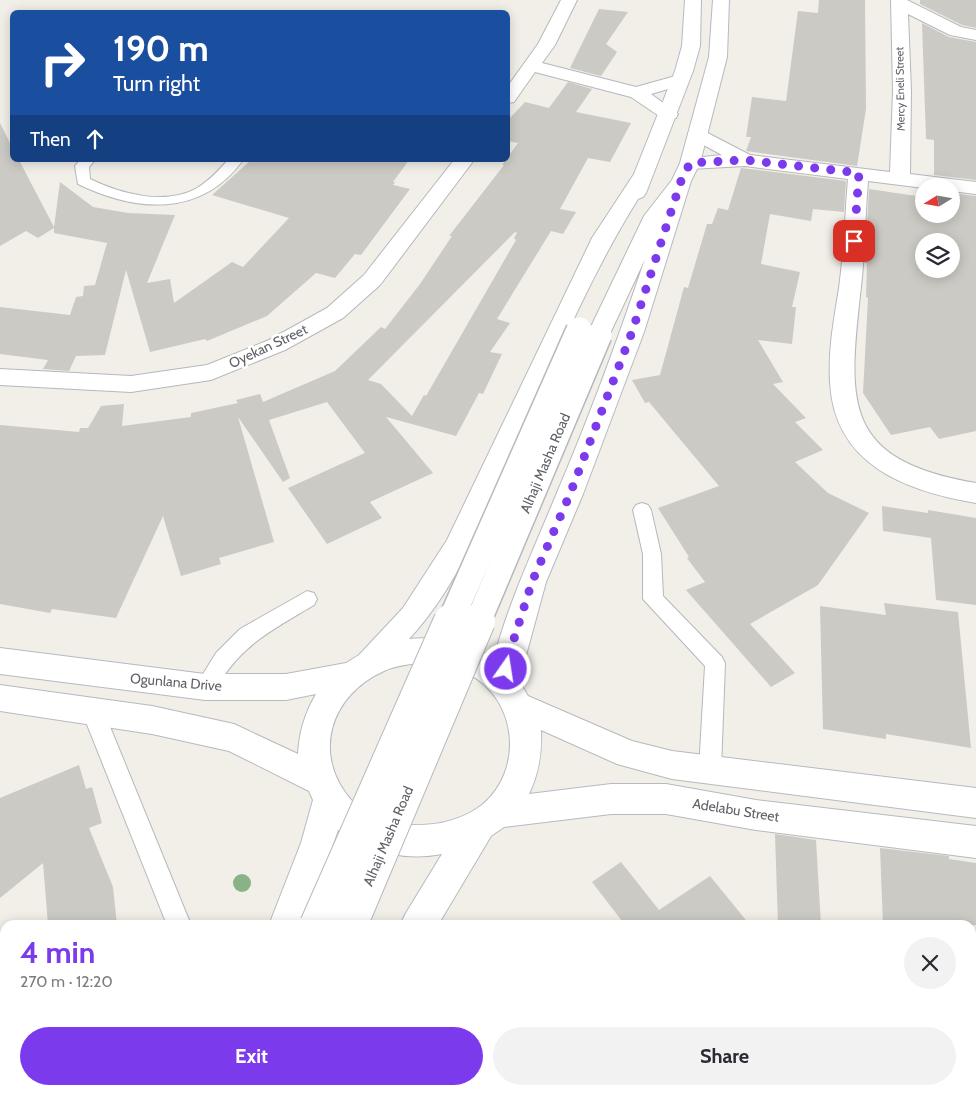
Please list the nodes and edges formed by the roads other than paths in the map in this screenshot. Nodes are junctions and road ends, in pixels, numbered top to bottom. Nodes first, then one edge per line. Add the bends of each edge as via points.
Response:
1 (570, 0) edge
2 (693, 0) edge
3 (721, 0) edge
4 (899, 2) edge
5 (956, 31) junction
6 (976, 35) edge
7 (900, 37) junction
8 (531, 66) junction
9 (680, 80) junction
10 (637, 92) junction
11 (510, 93) edge
12 (668, 114) junction
13 (698, 134) junction
14 (745, 160) junction
15 (86, 162) edge
16 (234, 162) edge
17 (462, 162) edge
18 (686, 172) junction
19 (859, 173) junction
20 (642, 176) junction
21 (900, 178) junction
22 (976, 188) edge
23 (589, 333) junction
24 (0, 377) edge
25 (976, 492) edge
26 (642, 510) dead end
27 (307, 599) dead end
28 (0, 661) edge
29 (360, 670) junction
30 (205, 687) junction
31 (511, 695) junction
32 (0, 698) edge
33 (93, 712) junction
34 (710, 769) junction
35 (323, 790) junction
36 (976, 803) edge
37 (487, 819) junction
38 (976, 842) edge
39 (177, 920) edge
40 (289, 920) edge
41 (319, 920) edge
42 (352, 920) edge
43 (421, 920) edge

1 - 8 street
2 - 9 street, Alhaji Masha Road via 691,46
3 - 13 street, Alhaji Masha Road via 718,57
4 - 5 street
4 - 7 street, Mercy Eneli Street
5 - 6 street
5 - 7 street
7 - 21 street, Mercy Eneli Street
8 - 10 street
8 - 11 street
9 - 10 street
9 - 12 street, Alhaji Masha Road
10 - 12 street
12 - 20 street, Alhaji Masha Road
13 - 14 street
13 - 18 street, Alhaji Masha Road
14 - 18 street
14 - 19 street
15 - 16 lane via 82,166 83,181 104,192 132,199 169,200 199,192
17 - 24 street, Oyekan Street via 372,280 335,313 277,346 211,372 131,384
18 - 23 street, Alhaji Masha Road via 654,216
18 - 31 street via 632,332 570,494 532,582 513,642
19 - 21 street
19 - 25 street via 842,349 843,395 848,418 865,447 891,468 945,488
20 - 23 street, Alhaji Masha Road
20 - 29 street via 594,255 458,545 413,616
21 - 22 street
23 - 41 street, Alhaji Masha Road, bridge
23 - 42 street, Alhaji Masha Road, bridge
26 - 34 lane via 652,554 653,599 715,663
27 - 30 lane via 247,635 223,658
28 - 30 street, Ogunlana Drive
29 - 30 street, Ogunlana Drive via 286,687
29 - 31 street, Ogunlana Drive via 396,654 425,650 455,654 481,666
29 - 35 street via 324,705 312,742
31 - 34 street via 628,754 672,765
31 - 37 street via 527,733 526,761 515,789
32 - 33 street
33 - 35 street via 152,720 234,738
33 - 39 lane
34 - 36 street
35 - 37 street, Adelabu Street via 357,828 396,841 439,841
35 - 40 street via 318,843
37 - 38 street, Adelabu Street via 611,799 666,799 756,815
37 - 43 street

